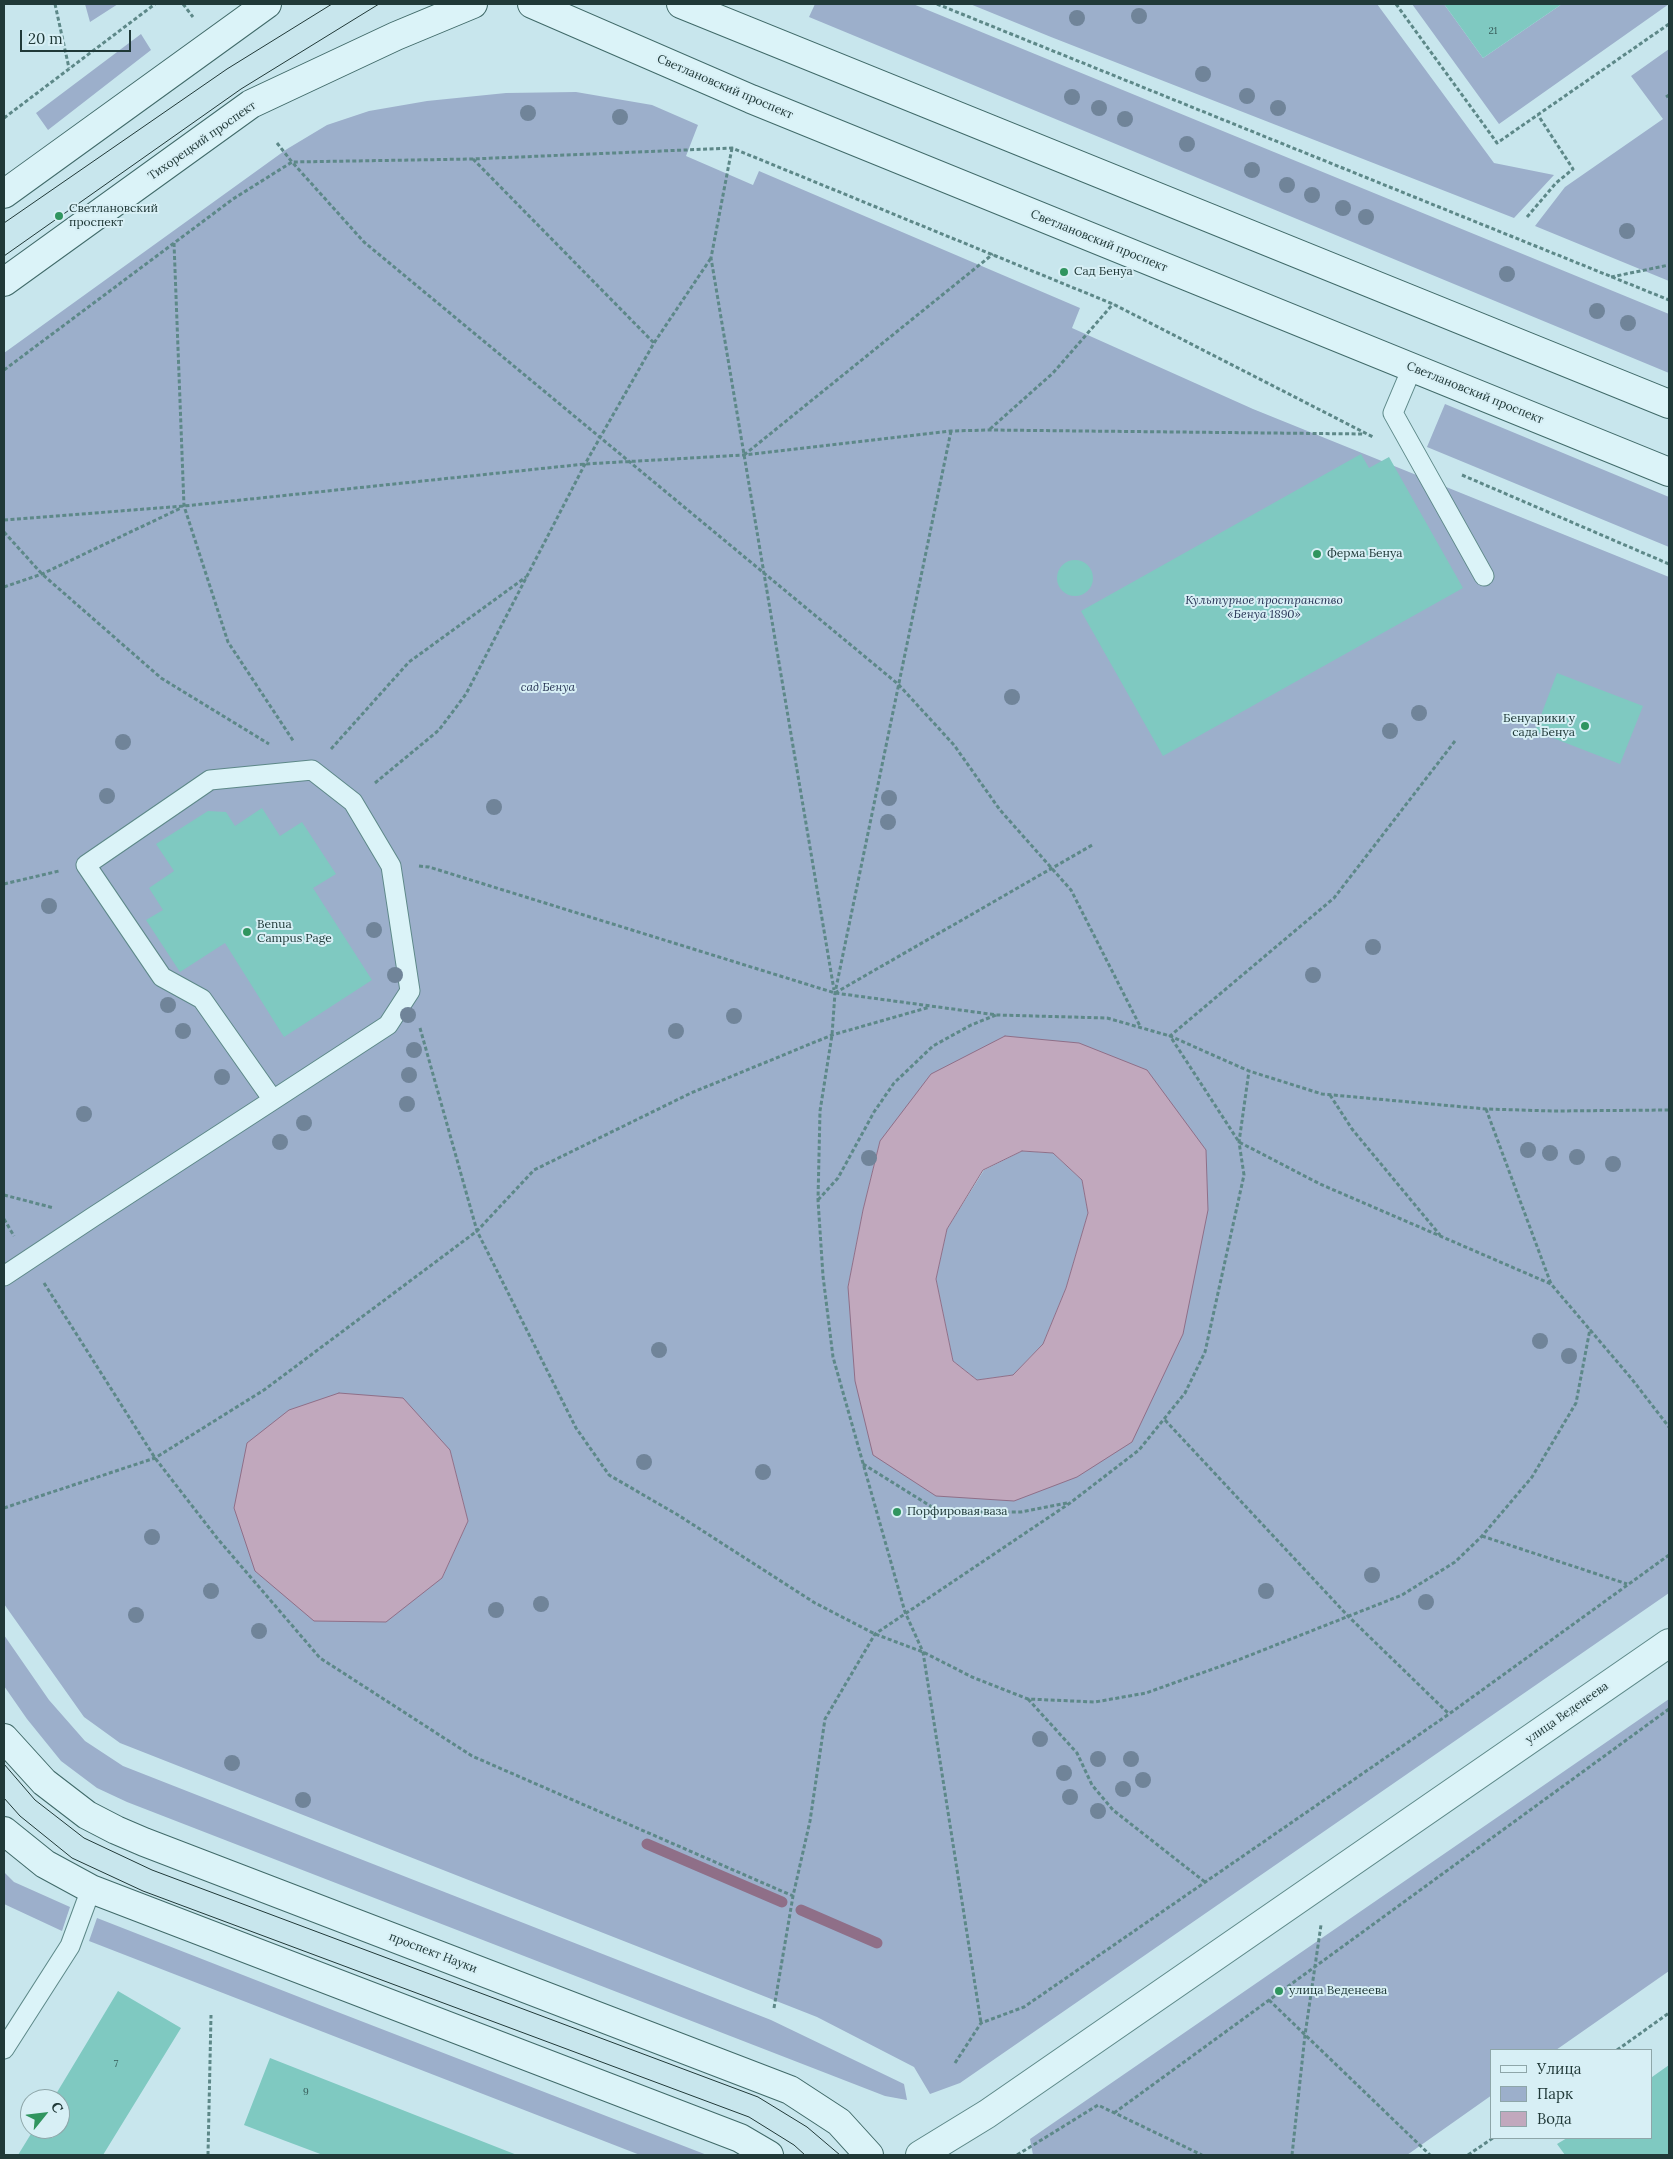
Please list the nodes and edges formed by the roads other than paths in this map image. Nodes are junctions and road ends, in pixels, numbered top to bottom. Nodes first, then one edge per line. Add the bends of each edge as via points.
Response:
1 (267, 4) edge
2 (472, 4) edge
3 (532, 4) edge
4 (681, 4) edge
5 (4, 194) edge
6 (4, 282) edge
7 (1412, 368) junction
8 (1669, 404) edge
9 (1669, 472) edge
10 (1484, 576) dead end
11 (273, 1100) junction
12 (4, 1276) edge
13 (1669, 1643) edge
14 (4, 1738) edge
15 (4, 1831) edge
16 (91, 1889) junction
17 (4, 2049) edge
18 (769, 2155) edge
19 (869, 2155) edge
20 (920, 2155) edge

1 - 5 main road
2 - 6 main road, Тихорецкий проспект via 251,104
3 - 7 main road, Светлановский проспект via 761,103
4 - 8 main road
7 - 9 main road, Светлановский проспект
7 - 10 lane via 1393,413
11 - 11 lane via 202,999 162,977 86,865 210,780 312,770 353,802 391,866 410,991 388,1025
11 - 12 lane
13 - 20 main road, улица Веденеева via 987,2114
14 - 19 main road, проспект Науки via 44,1782 88,1815 116,1830 790,2090 839,2122
15 - 16 main road via 45,1864
16 - 17 lane via 70,1946
16 - 18 main road via 740,2138

